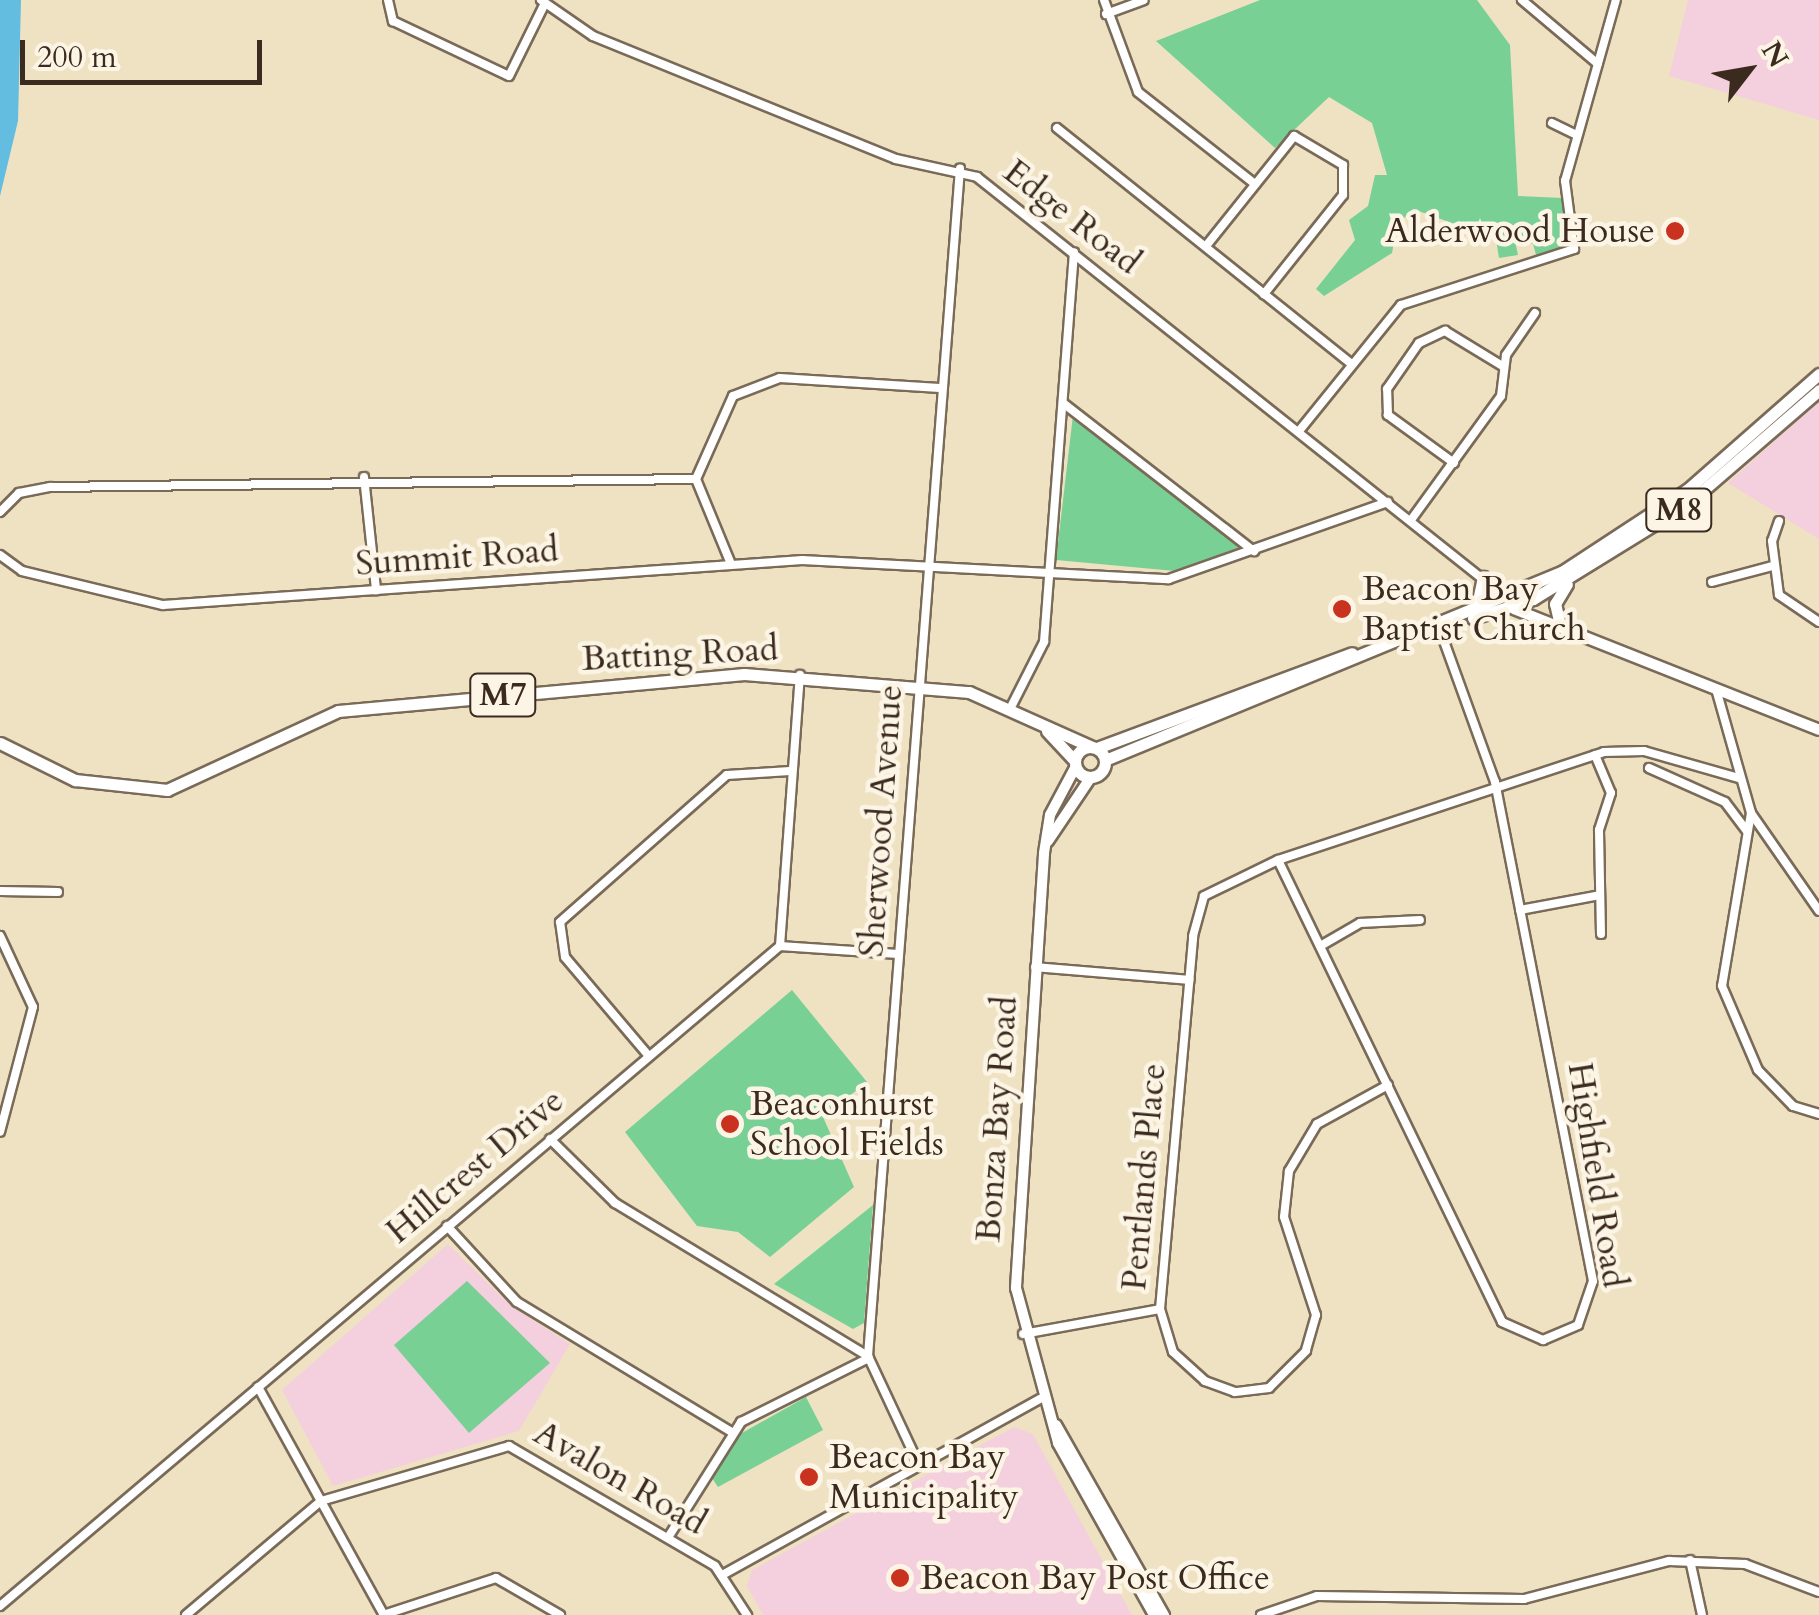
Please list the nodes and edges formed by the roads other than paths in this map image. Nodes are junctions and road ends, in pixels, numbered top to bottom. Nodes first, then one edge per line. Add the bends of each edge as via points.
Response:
1 (388, 0) edge
2 (1104, 0) edge
3 (1144, 0) edge
4 (1522, 0) edge
5 (1616, 0) edge
6 (543, 2) edge
7 (1106, 14) junction
8 (1598, 64) junction
9 (1552, 123) dead end
10 (1057, 128) dead end
11 (1578, 135) junction
12 (960, 169) junction
13 (1254, 184) junction
14 (1206, 246) junction
15 (1074, 252) junction
16 (1264, 294) junction
17 (1535, 312) dead end
18 (1352, 364) junction
19 (1504, 366) junction
20 (1819, 374) edge
21 (940, 388) junction
22 (1819, 390) edge
23 (1063, 403) junction
24 (1299, 432) junction
25 (1454, 464) junction
26 (364, 477) junction
27 (696, 479) junction
28 (1388, 502) junction
29 (0, 512) edge
30 (1411, 520) junction
31 (1779, 521) dead end
32 (1254, 551) junction
33 (0, 555) edge
34 (928, 563) junction
35 (731, 564) junction
36 (1772, 566) junction
37 (1050, 569) junction
38 (1483, 577) junction
39 (1574, 577) junction
40 (1712, 582) dead end
41 (376, 590) junction
42 (1511, 601) junction
43 (1469, 616) junction
44 (1819, 622) edge
45 (1557, 624) junction
46 (1440, 627) junction
47 (1380, 648) junction
48 (800, 676) junction
49 (918, 684) junction
50 (1716, 689) junction
51 (1012, 705) junction
52 (1028, 715) junction
53 (1819, 730) edge
54 (0, 743) edge
55 (1094, 747) junction
56 (1595, 755) junction
57 (1106, 760) junction
58 (1076, 763) junction
59 (1649, 768) dead end
60 (790, 771) junction
61 (1090, 777) junction
62 (1739, 778) junction
63 (1496, 782) junction
64 (1752, 813) junction
65 (1747, 831) junction
66 (1047, 842) junction
67 (1278, 860) junction
68 (0, 891) edge
69 (58, 892) dead end
70 (1600, 895) junction
71 (1520, 910) junction
72 (1819, 911) edge
73 (1420, 920) dead end
74 (1601, 934) dead end
75 (0, 936) edge
76 (1322, 945) junction
77 (780, 946) junction
78 (898, 954) junction
79 (1035, 966) junction
80 (1189, 980) junction
81 (648, 1054) junction
82 (1388, 1085) junction
83 (1819, 1114) edge
84 (0, 1132) edge
85 (550, 1139) junction
86 (447, 1226) junction
87 (1160, 1309) junction
88 (1023, 1334) junction
89 (869, 1357) junction
90 (258, 1387) junction
91 (1040, 1398) junction
92 (732, 1432) junction
93 (919, 1464) junction
94 (321, 1500) junction
95 (668, 1536) junction
96 (1690, 1560) junction
97 (724, 1574) junction
98 (1819, 1592) edge
99 (1, 1605) edge
100 (12, 1615) edge
101 (186, 1615) edge
102 (384, 1615) edge
103 (560, 1615) edge
104 (747, 1615) edge
105 (1154, 1615) edge
106 (1164, 1615) edge
107 (1261, 1615) edge
108 (1702, 1615) edge

1 - 6 street via 393,21 509,76
2 - 7 street
3 - 7 street
4 - 8 street
5 - 8 street
6 - 12 street, Edge Road via 592,36 896,159
7 - 13 street via 1138,92
8 - 11 street
9 - 11 street
10 - 14 street
11 - 18 street via 1564,190 1577,242 1535,263 1410,299
12 - 15 street, Edge Road
12 - 21 street, Sherwood Avenue
13 - 14 street
13 - 16 street via 1299,134 1348,176
14 - 16 street
15 - 23 street
15 - 24 street, Edge Road
16 - 18 street
17 - 19 street
18 - 24 street
19 - 25 street via 1502,396
19 - 25 street via 1446,331 1419,343 1387,389 1388,415
20 - 42 main road, M8 via 1687,490
21 - 27 street via 755,384 727,403
21 - 34 street, Sherwood Avenue
22 - 39 main road, M8 via 1715,483
23 - 32 street
23 - 37 street
24 - 28 street, Edge Road
25 - 30 street
26 - 27 street, Summit Road
26 - 29 street, Summit Road via 28,489
26 - 41 street
27 - 35 street
28 - 30 street, Edge Road
28 - 32 street, Summit Road
30 - 38 street, Edge Road
31 - 36 street
32 - 37 street, Summit Road via 1169,579
33 - 41 street, Summit Road via 22,571 162,605
34 - 35 street, Summit Road
34 - 37 street, Summit Road
34 - 49 street, Sherwood Avenue
35 - 41 street, Summit Road
36 - 40 street
36 - 44 street via 1782,602
37 - 51 street via 1044,642
38 - 42 street, Edge Road
38 - 43 main road
39 - 42 main road, M8
39 - 45 main road via 1556,604
42 - 43 main road, M8
42 - 45 street, Edge Road
43 - 46 main road, M8
45 - 50 street, Edge Road
46 - 47 main road, M8
46 - 63 street, Highfield Road
47 - 55 main road, M8 via 1336,656
47 - 57 main road, M8
48 - 49 main road, Batting Road / M7
48 - 54 main road, Batting Road / M7 via 644,680 338,711 202,780 155,790 76,780
48 - 60 street
49 - 51 main road, Batting Road / M7
49 - 78 street, Sherwood Avenue
50 - 53 street, Edge Road
50 - 62 street
51 - 52 main road, Batting Road / M7
52 - 55 main road, Batting Road
52 - 58 main road, Batting Road
55 - 57 main road
55 - 58 main road
56 - 62 street via 1644,751
56 - 63 street
56 - 70 street via 1611,794 1599,830
57 - 61 main road
58 - 61 main road, Batting Road
58 - 66 street, Bonza Bay Road
59 - 65 street via 1725,802
60 - 77 street
60 - 81 street via 726,775 560,922 565,957
61 - 66 street, Bonza Bay Road
62 - 64 street
63 - 67 street
63 - 71 street, Highfield Road
64 - 65 street
64 - 72 street
65 - 83 street via 1724,992 1758,1070 1793,1106
66 - 79 street, Bonza Bay Road
67 - 76 street, Highfield Road
67 - 80 street, Pentlands Place via 1217,886 1198,910
68 - 69 street
70 - 71 street
70 - 74 street
71 - 82 street, Highfield Road via 1593,1281 1578,1325 1543,1340 1502,1322
73 - 76 street via 1360,923
75 - 84 street via 34,1007
76 - 82 street, Highfield Road
77 - 78 street
77 - 81 street, Hillcrest Drive
78 - 89 street, Sherwood Avenue
79 - 80 street
79 - 88 street, Bonza Bay Road via 1014,1230
80 - 87 street, Pentlands Place
81 - 85 street, Hillcrest Drive
82 - 87 street, Pentlands Place via 1318,1124 1288,1172 1284,1218 1316,1315 1312,1339 1285,1378 1259,1391 1218,1388 1173,1352
85 - 86 street, Hillcrest Drive
85 - 89 street via 614,1202
86 - 90 street, Hillcrest Drive
86 - 92 street via 517,1302
87 - 88 street
88 - 91 street, Bonza Bay Road
89 - 92 street
89 - 93 street, Sherwood Avenue
90 - 94 street
90 - 99 street, Hillcrest Drive
91 - 93 street
91 - 105 street, Bonza Bay Road
91 - 106 street, Bonza Bay Road
92 - 95 street
93 - 97 street
94 - 95 street, Avalon Road via 512,1446
94 - 101 street, Avalon Road
94 - 102 street
95 - 97 street, Avalon Road
96 - 98 street via 1746,1564
96 - 107 street via 1524,1599 1317,1596
96 - 108 street
97 - 104 street, Avalon Road
99 - 100 street
102 - 103 street via 496,1578

